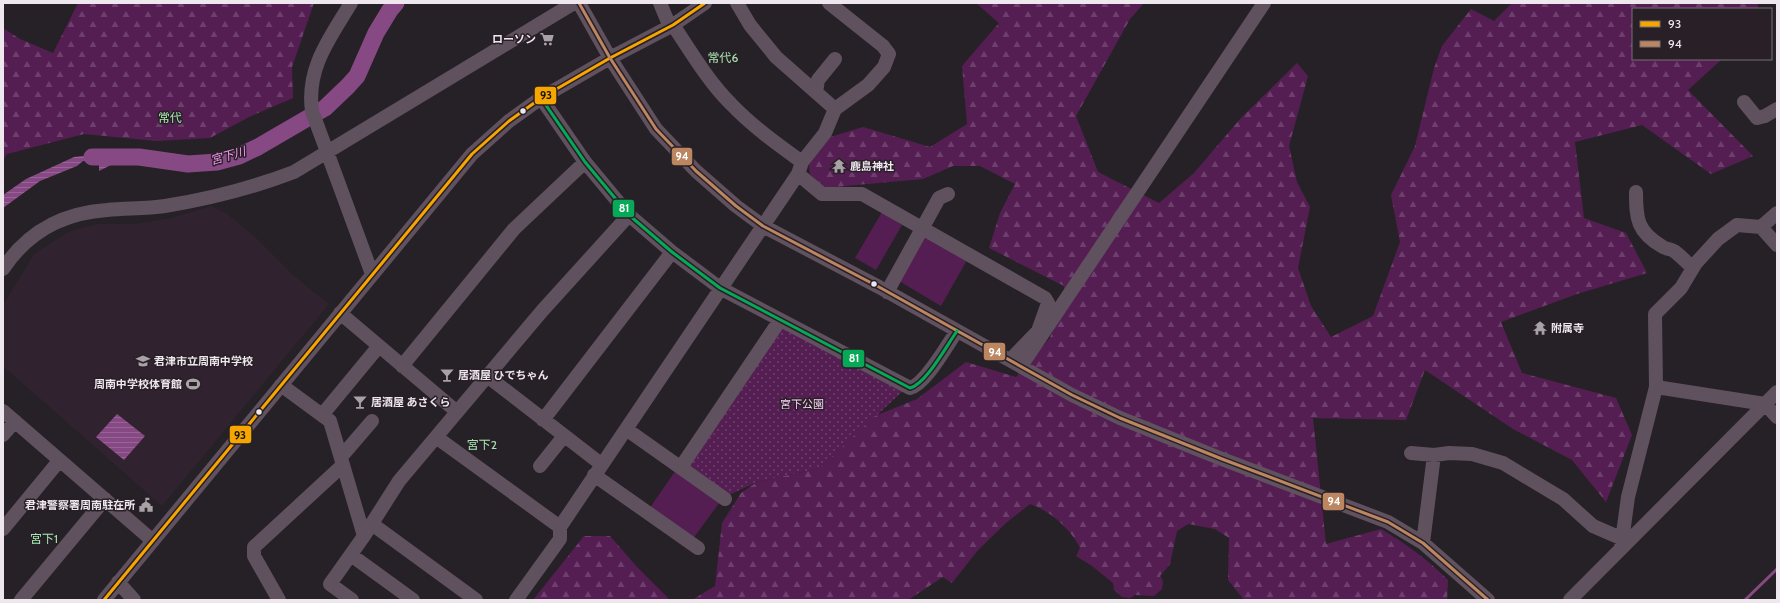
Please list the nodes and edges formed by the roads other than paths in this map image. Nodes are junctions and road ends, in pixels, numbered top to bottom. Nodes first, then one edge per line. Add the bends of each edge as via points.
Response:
1 (351, 3) edge
2 (574, 3) edge
3 (579, 3) edge
4 (660, 3) edge
5 (737, 3) edge
6 (829, 3) edge
7 (1264, 3) edge
8 (702, 4) edge
9 (672, 26) junction
10 (610, 58) junction
11 (835, 59) dead end
12 (816, 92) junction
13 (541, 98) junction
14 (1744, 102) dead end
15 (835, 108) junction
16 (1777, 109) edge
17 (328, 151) junction
18 (585, 162) junction
19 (800, 168) junction
20 (1636, 192) dead end
21 (948, 194) dead end
22 (1777, 213) edge
23 (629, 215) junction
24 (763, 226) junction
25 (1761, 227) junction
26 (923, 229) junction
27 (1777, 245) edge
28 (672, 252) junction
29 (1693, 268) junction
30 (3, 269) edge
31 (372, 274) junction
32 (720, 288) junction
33 (888, 292) junction
34 (340, 313) junction
35 (780, 320) junction
36 (957, 331) junction
37 (379, 346) junction
38 (1015, 363) junction
39 (402, 366) junction
40 (487, 376) junction
41 (281, 385) junction
42 (1656, 387) junction
43 (1777, 392) edge
44 (1765, 404) junction
45 (3, 411) edge
46 (456, 411) junction
47 (322, 415) junction
48 (1777, 417) edge
49 (543, 420) junction
50 (15, 421) junction
51 (372, 421) dead end
52 (626, 429) junction
53 (3, 435) edge
54 (564, 436) junction
55 (436, 437) junction
56 (1411, 453) dead end
57 (1434, 455) junction
58 (59, 461) junction
59 (342, 461) junction
60 (540, 466) dead end
61 (681, 467) junction
62 (597, 470) junction
63 (105, 499) junction
64 (725, 499) dead end
65 (372, 524) junction
66 (560, 527) junction
67 (3, 529) edge
68 (364, 536) junction
69 (153, 541) junction
70 (1423, 542) junction
71 (1622, 544) junction
72 (698, 548) dead end
73 (351, 555) junction
74 (118, 582) junction
75 (21, 600) edge
76 (104, 600) edge
77 (134, 600) edge
78 (279, 600) edge
79 (352, 600) edge
80 (414, 600) edge
81 (476, 600) edge
82 (516, 600) edge
83 (1488, 600) edge
84 (1570, 600) edge

1 - 17 street via 322,53 311,84 312,110
2 - 17 street
3 - 10 street
4 - 9 street
5 - 12 street via 750,25 776,57
6 - 15 street via 883,46 889,54 884,67 868,85
7 - 38 street
8 - 9 street
9 - 10 street
9 - 19 street via 730,104
10 - 13 street
10 - 24 street via 656,129 674,149 720,193
11 - 12 street via 818,80
12 - 15 street
13 - 18 street
13 - 31 street via 509,121 472,154
14 - 16 street via 1757,118
15 - 19 street via 825,133
17 - 30 street via 294,172 267,183 231,192 165,206 78,213 56,221 33,235
17 - 31 street
18 - 23 street
18 - 39 street via 514,229
19 - 24 street
19 - 26 street via 819,193 862,194
20 - 29 street via 1636,214 1644,234 1674,251
21 - 26 street via 939,198
22 - 25 street
23 - 28 street
23 - 40 street
24 - 32 street
24 - 33 street
25 - 27 street
25 - 29 street via 1745,224 1730,229
26 - 33 street
26 - 38 street via 1047,300 1038,331
28 - 32 street
28 - 49 street
29 - 42 street via 1681,288 1655,314
31 - 34 street
32 - 35 street
32 - 52 street
33 - 36 street
34 - 37 street
34 - 41 street
35 - 36 street via 910,388 925,376
35 - 61 street
36 - 38 street
37 - 39 street
37 - 47 street
38 - 70 street via 1120,418 1388,522
39 - 46 street
40 - 46 street
40 - 49 street
41 - 47 street
41 - 69 street
42 - 44 street
42 - 71 street via 1628,497
43 - 44 street
44 - 48 street
44 - 71 street
45 - 50 street
46 - 55 street
47 - 59 street via 330,421
49 - 54 street
50 - 53 street
50 - 58 street
51 - 59 street
52 - 61 street
52 - 62 street
54 - 60 street
54 - 62 street
55 - 65 street via 399,481
55 - 66 street
56 - 57 street
57 - 70 street
57 - 71 street via 1472,454 1503,463 1563,499 1593,526
58 - 63 street
58 - 67 street
59 - 68 street
59 - 78 street via 254,548 254,556
61 - 64 street
62 - 66 street
62 - 72 street
63 - 69 street
63 - 75 street
65 - 68 street
65 - 81 street
66 - 82 street via 560,539
68 - 73 street
69 - 74 street
70 - 83 street
71 - 84 street
73 - 79 street via 330,584
73 - 80 street
74 - 76 street
74 - 77 street

